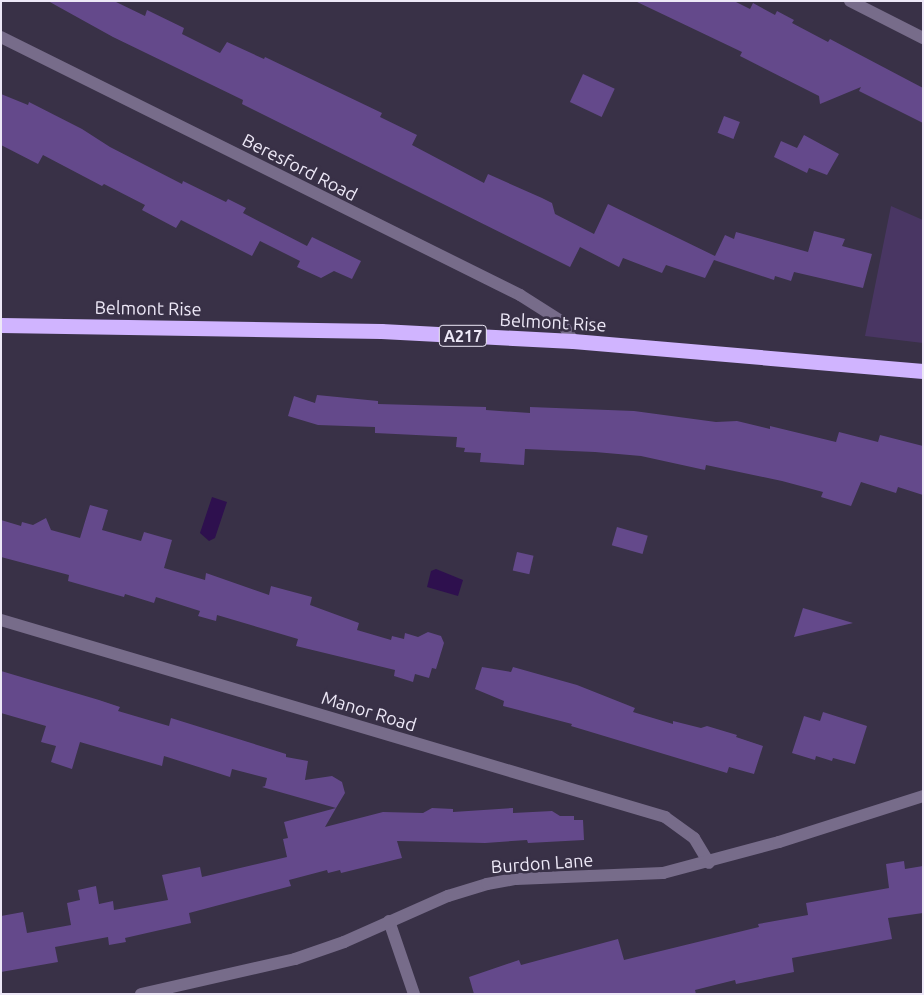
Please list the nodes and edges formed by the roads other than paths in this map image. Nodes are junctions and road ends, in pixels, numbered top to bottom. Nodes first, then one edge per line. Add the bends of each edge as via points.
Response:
1 (850, 1) edge
2 (1, 37) edge
3 (923, 38) edge
4 (1, 325) edge
5 (573, 341) junction
6 (923, 371) edge
7 (1, 620) edge
8 (923, 796) edge
9 (709, 863) junction
10 (389, 921) junction
11 (141, 994) edge
12 (414, 994) edge

1 - 3 street
2 - 5 street, Beresford Road via 520,295 561,322
4 - 5 highway, Belmont Rise / A217 via 381,331
5 - 6 highway, Belmont Rise / A217
7 - 9 street, Manor Road via 665,817 694,838
8 - 9 street, Burdon Lane
9 - 10 street, Burdon Lane via 663,873 516,879 487,884 448,896
10 - 11 street, Burdon Lane via 295,959
10 - 12 street

